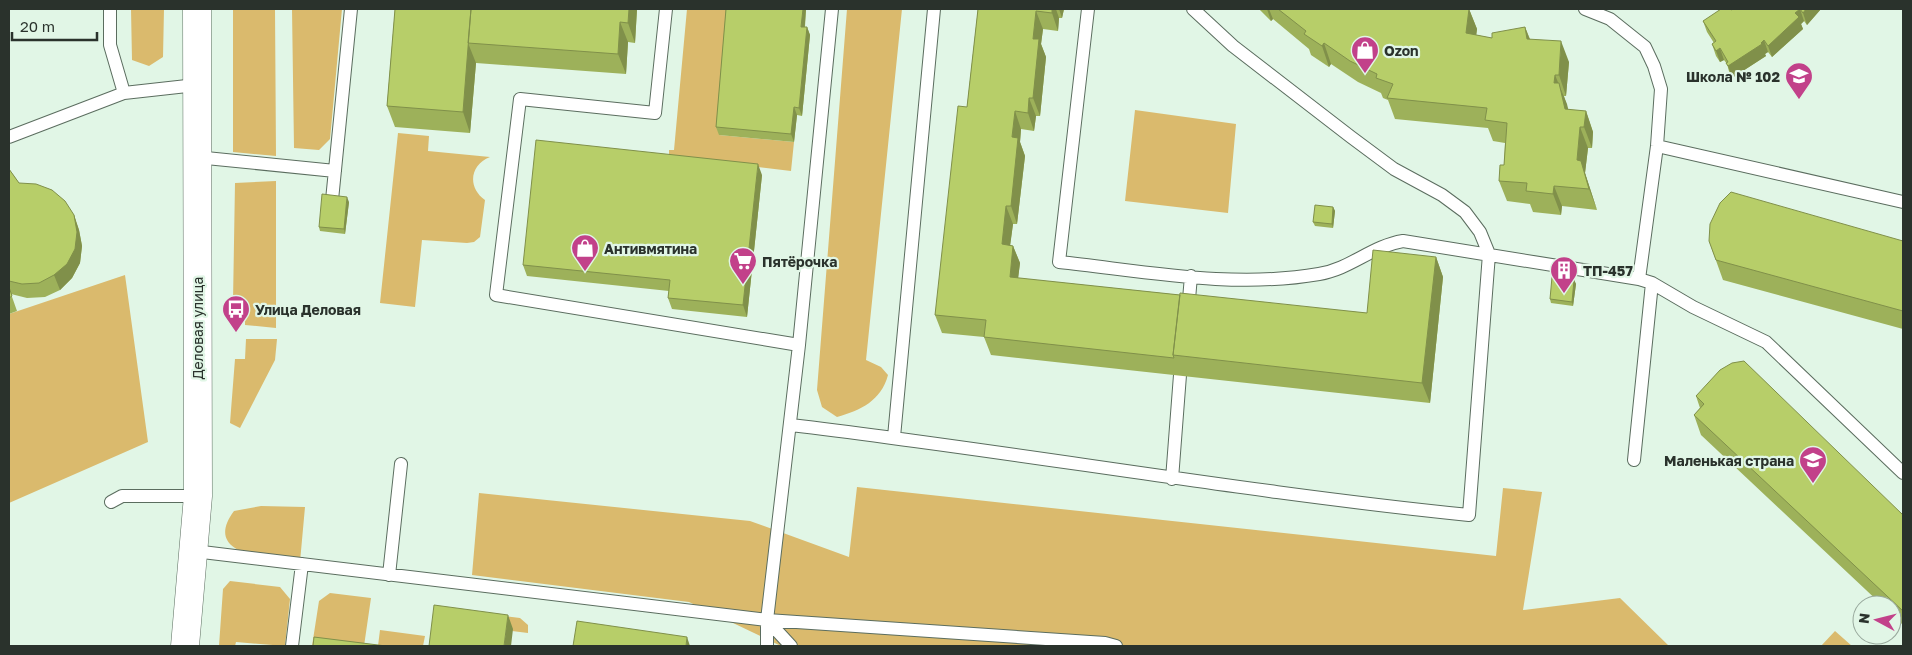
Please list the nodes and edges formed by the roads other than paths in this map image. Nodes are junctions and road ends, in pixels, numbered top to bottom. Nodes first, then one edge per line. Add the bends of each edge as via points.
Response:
1 (110, 9) edge
2 (197, 9) edge
3 (351, 9) edge
4 (666, 9) edge
5 (832, 9) edge
6 (934, 9) edge
7 (1088, 9) edge
8 (1193, 9) edge
9 (1585, 9) edge
10 (196, 85) junction
11 (124, 93) junction
12 (9, 137) edge
13 (1657, 146) junction
14 (196, 157) junction
15 (335, 171) junction
16 (332, 200) edge
17 (1903, 202) edge
18 (1489, 254) junction
19 (1192, 276) junction
20 (1639, 279) junction
21 (1652, 283) junction
22 (1187, 313) edge
23 (799, 345) junction
24 (1180, 376) edge
25 (791, 426) junction
26 (894, 437) junction
27 (1634, 460) dead end
28 (401, 464) dead end
29 (1903, 473) edge
30 (1172, 479) junction
31 (198, 496) junction
32 (111, 502) dead end
33 (194, 551) junction
34 (302, 564) junction
35 (389, 575) junction
36 (767, 620) junction
37 (185, 646) edge
38 (292, 646) edge
39 (767, 646) edge
40 (791, 646) edge
41 (1116, 646) edge

1 - 11 lane via 110,45
2 - 10 street, Деловая улица
3 - 15 lane
4 - 23 lane via 655,113 520,98 496,295
5 - 23 lane
6 - 26 lane
7 - 19 lane via 1059,262
8 - 18 lane via 1233,46 1394,169 1465,212 1480,232
9 - 13 lane via 1610,19 1645,46 1660,89
10 - 11 lane
10 - 14 street, Деловая улица
11 - 12 lane
13 - 17 lane
13 - 20 lane
14 - 15 lane
14 - 31 street, Деловая улица
15 - 16 lane
18 - 19 lane via 1403,241 1389,243 1342,268 1300,278 1246,281
18 - 20 lane
18 - 30 lane via 1469,515
19 - 22 lane
20 - 21 lane
21 - 27 lane
21 - 29 lane via 1766,342
23 - 25 lane
24 - 30 lane
25 - 26 lane
25 - 36 lane
26 - 30 lane
28 - 35 lane
31 - 32 lane via 122,496
31 - 33 street, Деловая улица
33 - 34 lane
33 - 37 street, Деловая улица
34 - 35 lane
34 - 38 lane
35 - 36 lane
36 - 39 lane
36 - 40 lane
36 - 41 lane via 1105,642

